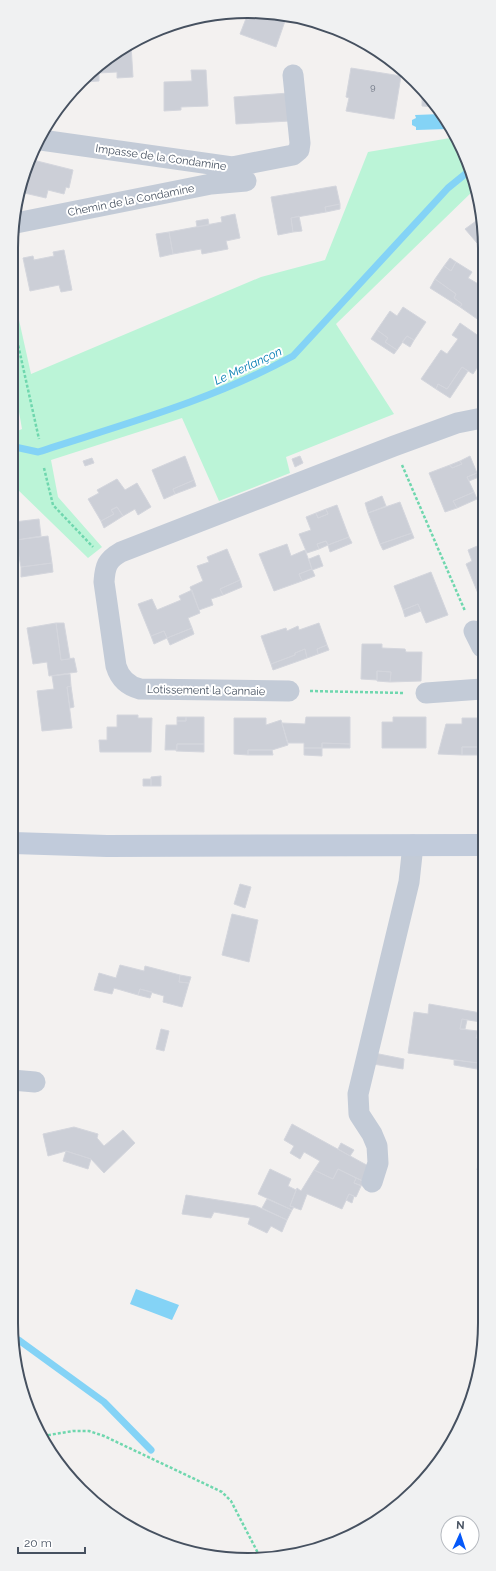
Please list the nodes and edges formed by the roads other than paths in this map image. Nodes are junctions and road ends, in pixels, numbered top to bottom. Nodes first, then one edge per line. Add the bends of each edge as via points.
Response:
1 (293, 75) dead end
2 (45, 141) edge
3 (246, 181) dead end
4 (19, 222) edge
5 (478, 419) edge
6 (478, 689) edge
7 (289, 691) road end
8 (426, 693) road end
9 (18, 843) edge
10 (413, 845) junction
11 (478, 845) edge
12 (18, 1081) edge
13 (35, 1082) dead end
14 (372, 1182) dead end

1 - 2 street, Impasse de la Condamine via 300,142 299,150 293,155 232,167
3 - 4 street, Chemin de la Condamine via 211,184
5 - 7 street, Lotissement la Cannaie via 457,423 394,446 122,552 108,563 104,582 116,666 118,674 132,687
6 - 8 street
9 - 10 main road via 107,846
10 - 11 main road
10 - 14 street via 409,882 358,1094 359,1114 377,1146 378,1163
12 - 13 street

